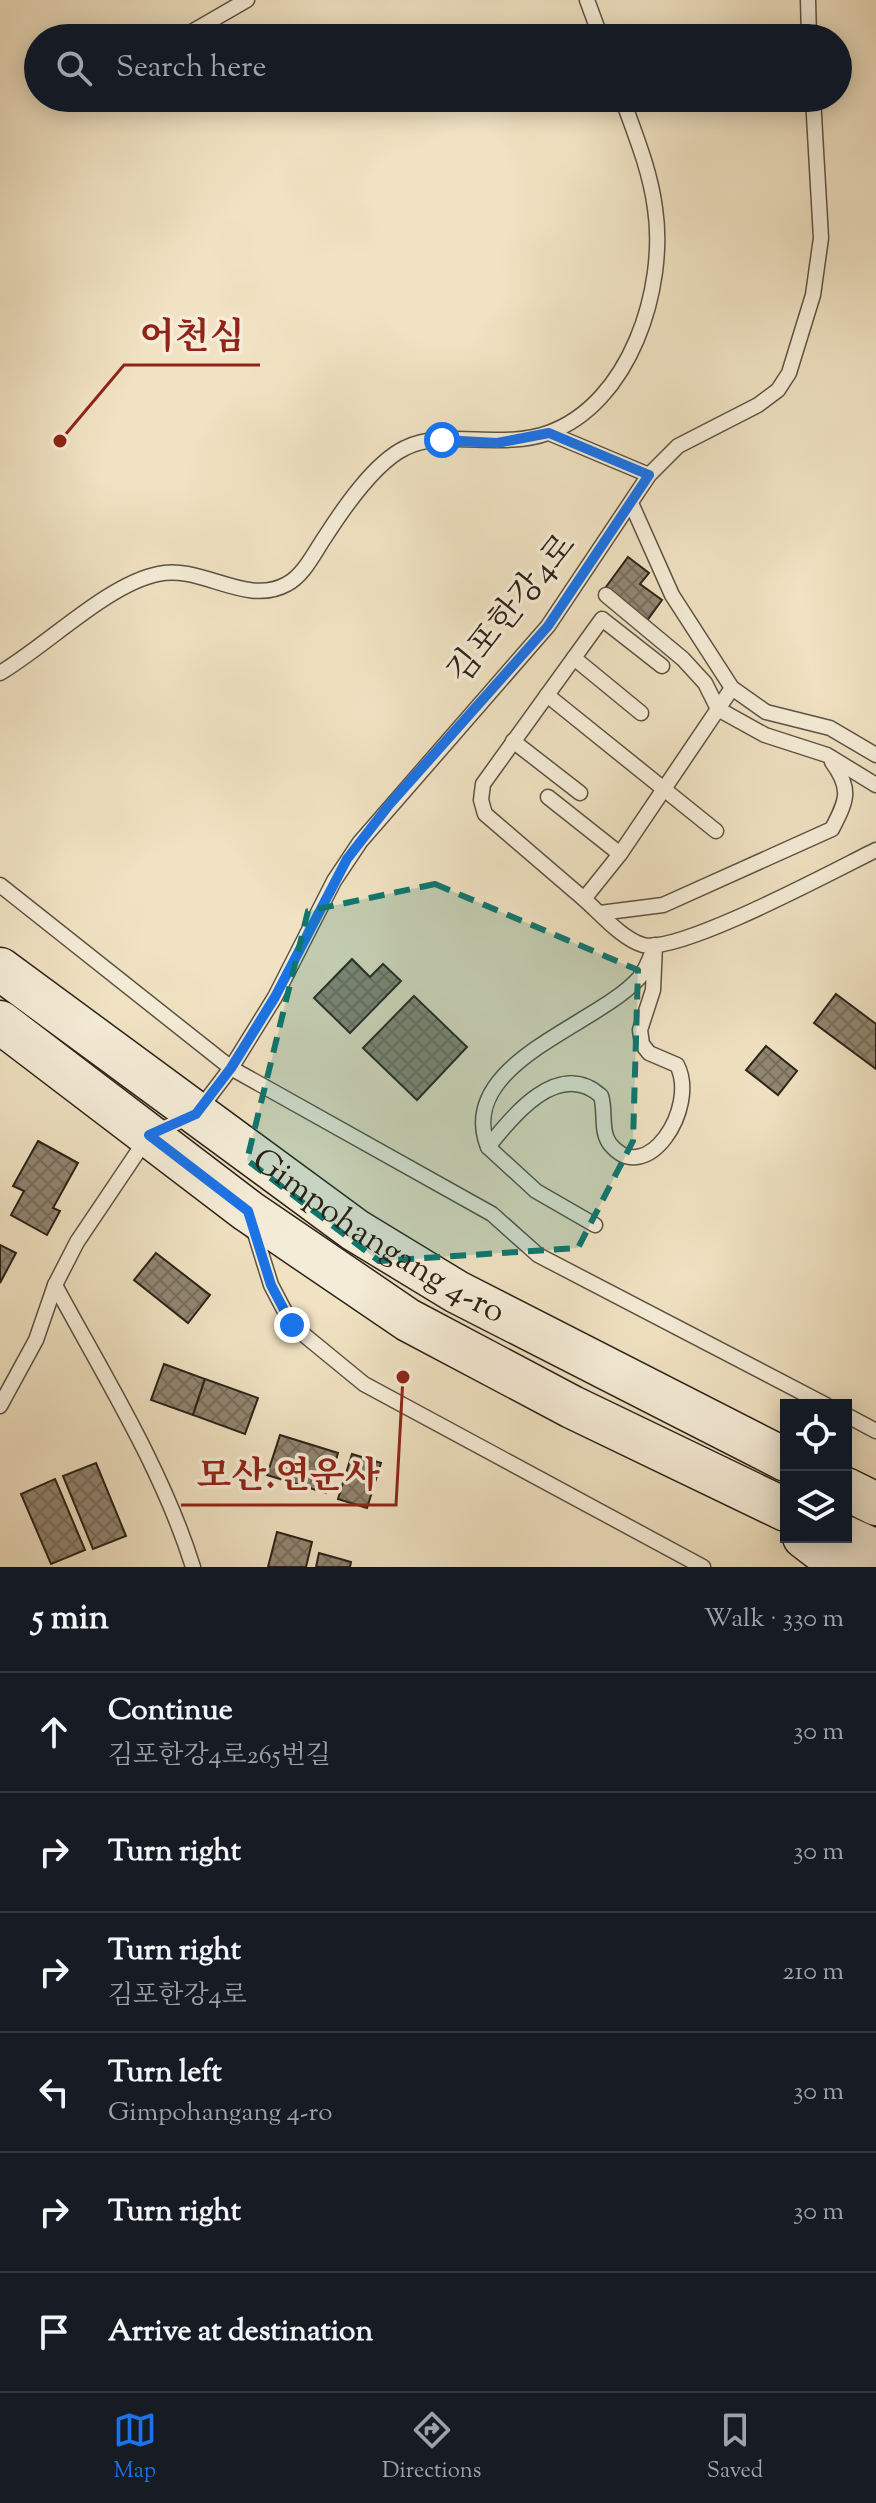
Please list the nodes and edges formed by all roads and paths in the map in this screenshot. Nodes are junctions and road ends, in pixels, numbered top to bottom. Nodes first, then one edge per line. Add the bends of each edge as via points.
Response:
1 (247, 0) edge
2 (587, 0) edge
3 (808, 0) edge
4 (205, 24) edge
5 (596, 24) edge
6 (809, 24) edge
7 (627, 112) edge
8 (814, 112) edge
9 (549, 433) junction
10 (649, 475) junction
11 (631, 503) junction
12 (606, 595) dead end
13 (574, 658) junction
14 (662, 666) dead end
15 (0, 673) edge
16 (732, 688) junction
17 (547, 695) junction
18 (718, 709) junction
19 (641, 713) dead end
20 (513, 741) junction
21 (827, 755) junction
22 (876, 755) edge
23 (876, 785) edge
24 (664, 787) junction
25 (580, 793) dead end
26 (548, 797) dead end
27 (716, 831) dead end
28 (876, 850) edge
29 (620, 854) junction
30 (0, 885) edge
31 (584, 899) junction
32 (600, 913) junction
33 (655, 945) junction
34 (0, 969) edge
35 (0, 1022) edge
36 (231, 1068) junction
37 (196, 1114) junction
38 (149, 1135) junction
39 (488, 1147) junction
40 (248, 1211) junction
41 (595, 1225) dead end
42 (55, 1285) junction
43 (814, 1399) edge
44 (0, 1406) edge
45 (852, 1418) edge
46 (876, 1431) edge
47 (780, 1457) edge
48 (852, 1492) edge
49 (769, 1502) edge
50 (876, 1504) edge
51 (876, 1551) edge
52 (827, 1553) edge
53 (193, 1567) edge
54 (703, 1567) edge

1 - 4 lane
2 - 5 lane
3 - 6 lane
7 - 9 lane via 656,209 647,310 619,372 593,407
8 - 10 lane, 김포한강4로 via 821,238 810,307 789,373 758,405 678,446
9 - 10 lane
9 - 15 lane via 519,441 442,440 406,447 344,507 291,582 257,592 178,572 159,573 118,590
10 - 11 lane, 김포한강4로
11 - 16 lane via 672,595
11 - 36 lane, 김포한강4로 via 548,626 347,859 275,997
12 - 18 lane via 683,659 705,683
13 - 14 lane via 602,619
13 - 17 lane
13 - 19 lane
16 - 18 lane
16 - 22 lane via 766,712 830,728
17 - 20 lane
17 - 24 lane
18 - 21 lane via 765,735
18 - 24 lane
20 - 25 lane
20 - 31 lane via 483,784 485,814
21 - 23 lane
21 - 32 lane via 844,778 846,793 832,829 663,905
24 - 27 lane
24 - 29 lane
26 - 29 lane
28 - 33 lane via 742,914
29 - 31 lane
30 - 36 lane
31 - 32 lane
32 - 33 lane via 642,945
33 - 39 lane via 641,976 497,1082 482,1117
33 - 39 lane via 653,990 640,1030 649,1053 677,1065 682,1075 684,1093 669,1136 642,1156 625,1154 605,1135 601,1096 590,1087 563,1083 517,1110
34 - 37 street, Gimpohangang 4-ro
35 - 38 street, Gimpohangang 4-ro
36 - 37 lane, 김포한강4로
36 - 43 lane via 492,1214 538,1255
37 - 38 lane, 김포한강4로
37 - 47 street, Gimpohangang 4-ro via 355,1230 457,1292
38 - 40 street, Gimpohangang 4-ro
38 - 42 lane via 77,1242
39 - 41 lane via 536,1191
40 - 49 street, Gimpohangang 4-ro via 434,1335
40 - 54 lane via 271,1285 304,1338 394,1403
42 - 44 lane via 36,1340
42 - 53 lane via 136,1437
45 - 46 lane
48 - 50 street
51 - 52 street

